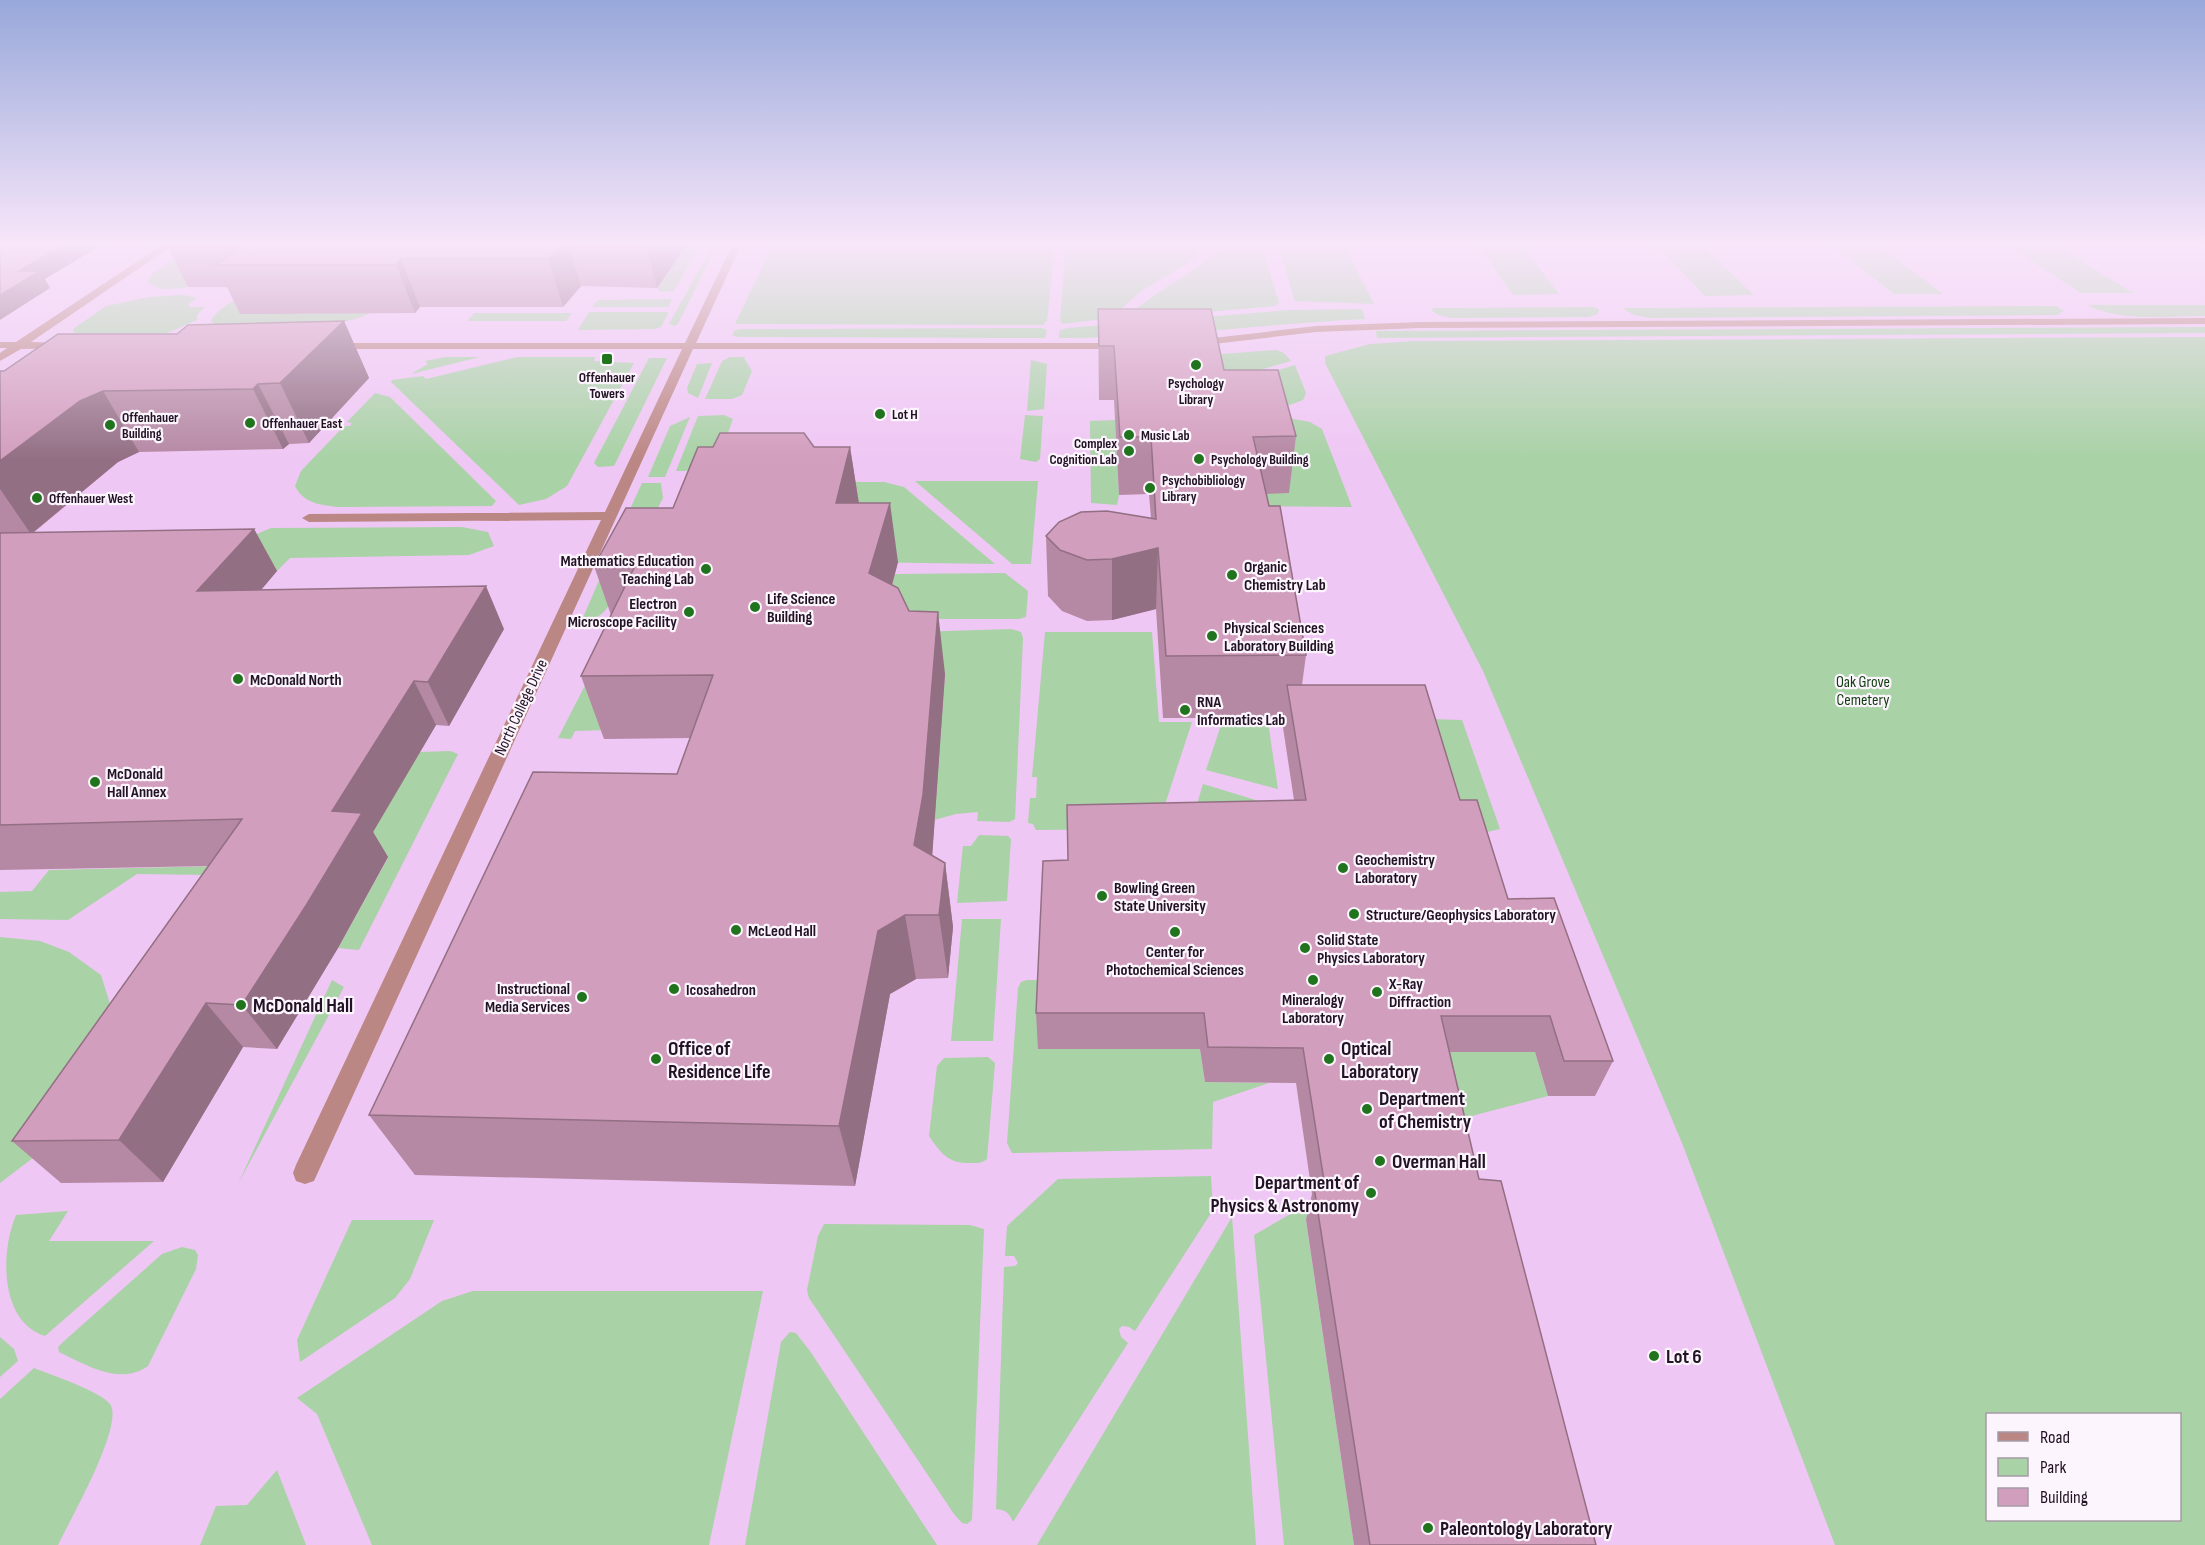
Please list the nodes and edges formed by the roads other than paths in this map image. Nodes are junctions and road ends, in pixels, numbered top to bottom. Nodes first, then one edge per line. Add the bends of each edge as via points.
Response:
1 (64, 315) edge
2 (703, 315) edge
3 (2205, 321) edge
4 (1182, 343) edge
5 (689, 344) junction
6 (0, 345) edge
7 (20, 345) junction
8 (1137, 345) edge
9 (75, 346) edge
10 (318, 346) edge
11 (0, 358) edge
12 (609, 516) junction
13 (309, 518) dead end
14 (305, 1173) dead end

1 - 7 street
2 - 5 street, North College Drive
3 - 4 street via 1420,325 1316,329
5 - 8 street
5 - 10 street
5 - 12 street, North College Drive
6 - 7 street
7 - 9 street
7 - 11 street
12 - 13 street
12 - 14 street, North College Drive

